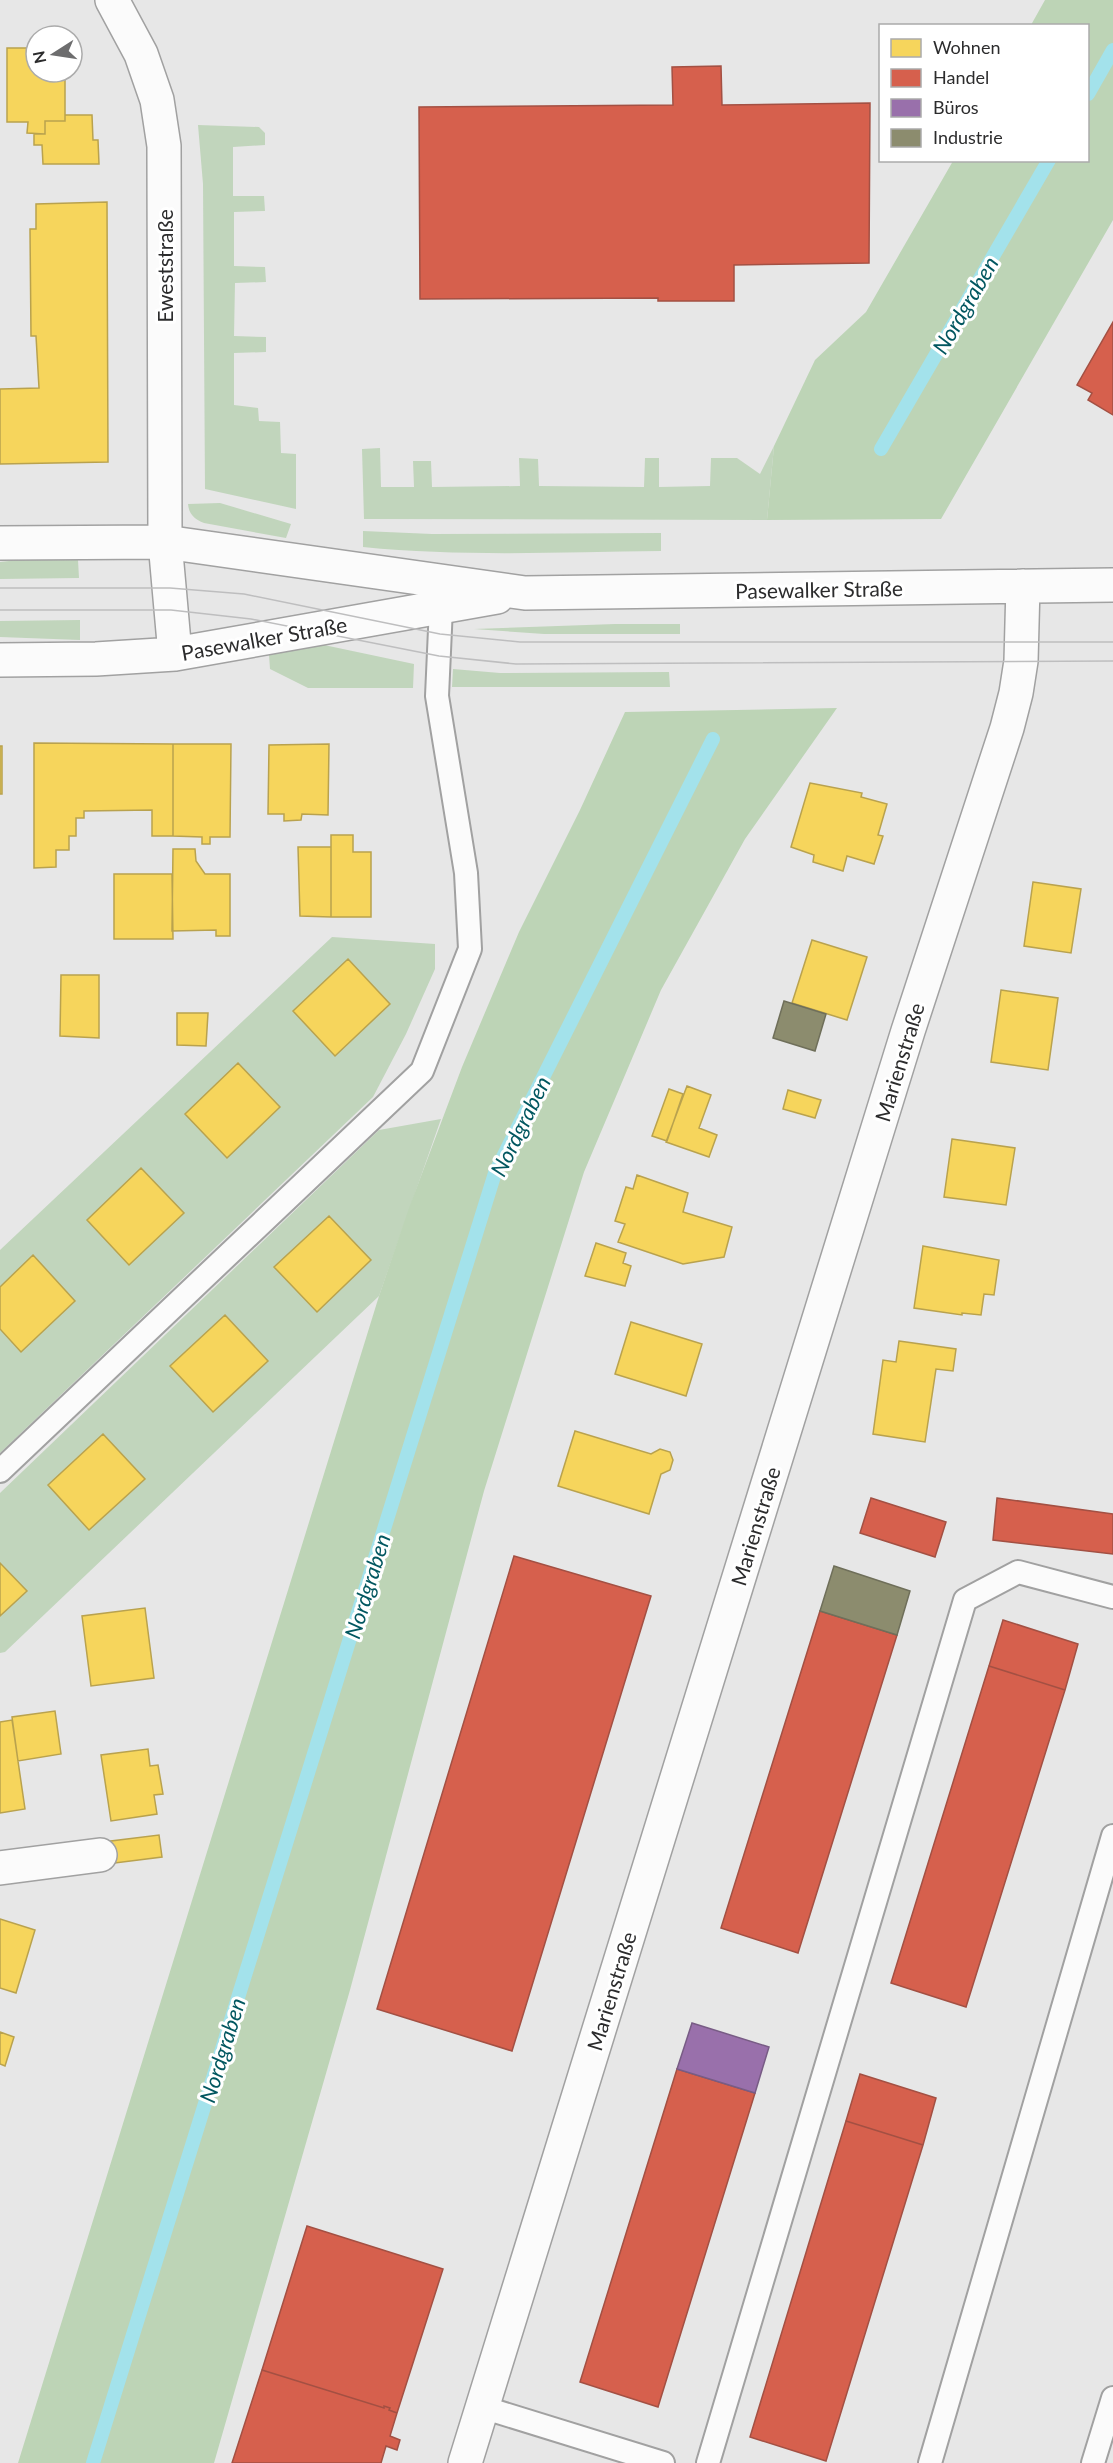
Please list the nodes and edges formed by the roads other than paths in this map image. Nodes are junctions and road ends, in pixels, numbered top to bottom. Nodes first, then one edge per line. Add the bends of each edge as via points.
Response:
1 (112, 0) edge
2 (165, 542) junction
3 (0, 543) edge
4 (1113, 585) edge
5 (1023, 586) junction
6 (525, 592) junction
7 (441, 607) junction
8 (175, 654) junction
9 (0, 660) edge
10 (0, 1471) edge
11 (1113, 1597) edge
12 (1113, 1836) edge
13 (100, 1855) dead end
14 (0, 1868) edge
15 (1113, 2398) edge
16 (483, 2407) junction
17 (465, 2463) edge
18 (663, 2463) edge
19 (708, 2463) edge
20 (930, 2463) edge
21 (1093, 2463) edge

1 - 2 street, Eweststraße via 141,54 157,100 164,146
2 - 3 street, Pasewalker Straße
2 - 6 street, Pasewalker Straße
2 - 8 street, Eweststraße
4 - 5 street, Pasewalker Straße
5 - 6 street, Pasewalker Straße
5 - 16 street, Marienstraße via 1021,662 1007,728 908,1031
6 - 7 street, Pasewalker Straße
7 - 8 street, Pasewalker Straße
7 - 10 lane via 437,696 466,873 470,949 422,1071
8 - 9 street, Pasewalker Straße
11 - 19 lane via 1018,1572 964,1600
12 - 20 lane
13 - 14 street
15 - 21 lane
16 - 17 street, Marienstraße
16 - 18 lane

